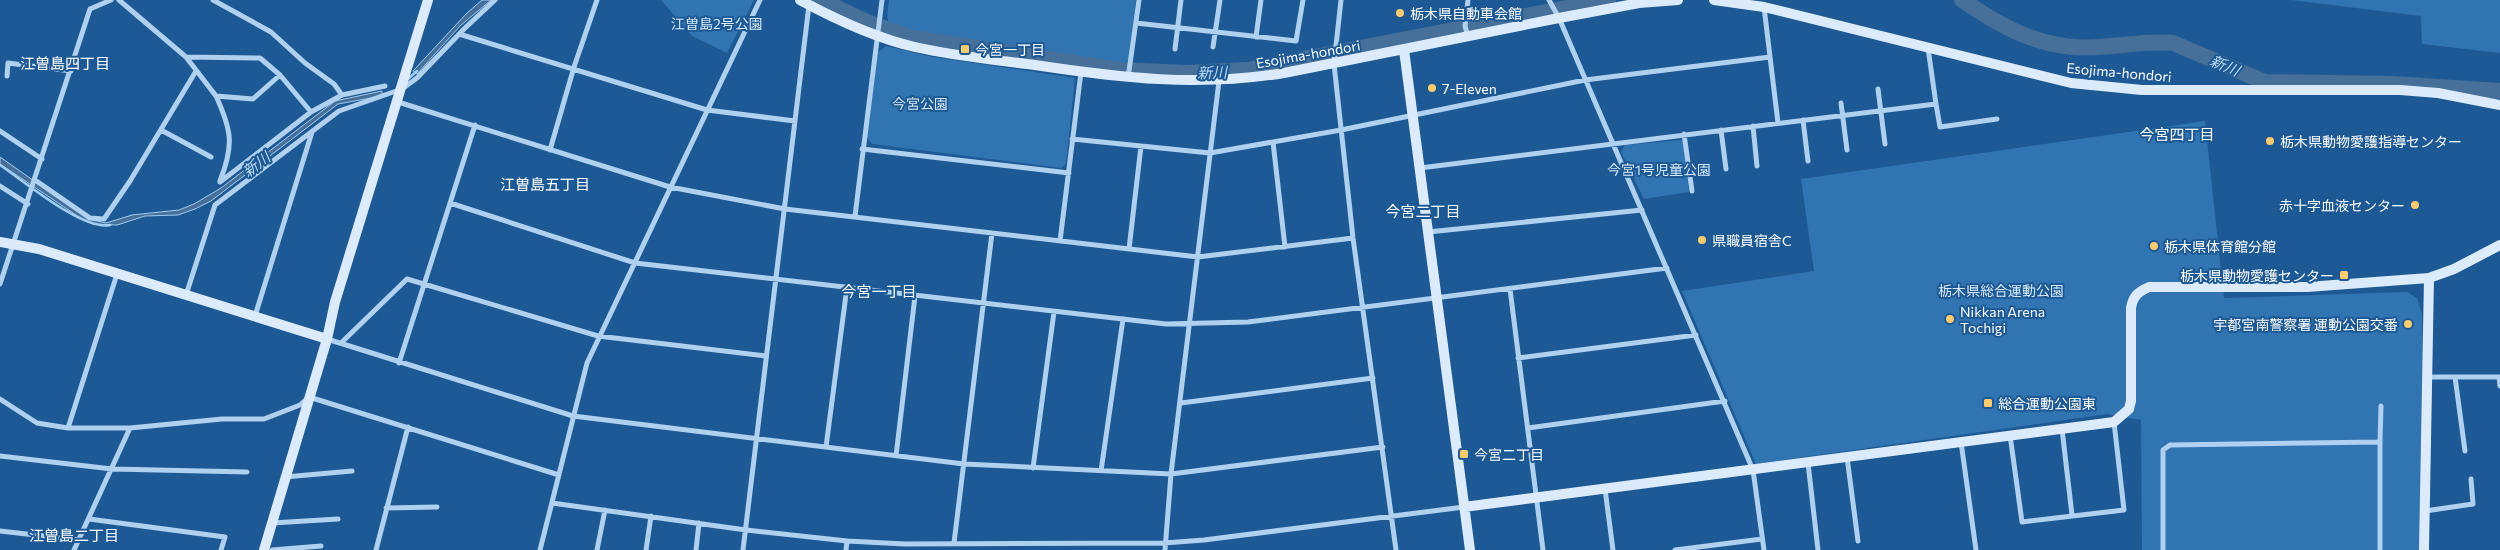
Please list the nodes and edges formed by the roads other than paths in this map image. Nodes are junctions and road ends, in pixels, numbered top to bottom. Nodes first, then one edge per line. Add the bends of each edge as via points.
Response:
1 (111, 0) edge
2 (119, 0) edge
3 (212, 0) edge
4 (428, 0) edge
5 (495, 0) edge
6 (597, 0) edge
7 (760, 0) edge
8 (882, 0) edge
9 (1139, 0) edge
10 (1181, 0) edge
11 (1220, 0) edge
12 (1262, 0) edge
13 (1303, 0) edge
14 (1341, 0) edge
15 (1468, 0) edge
16 (1549, 0) edge
17 (1678, 0) edge
18 (1714, 0) edge
19 (804, 2) edge
20 (1764, 8) junction
21 (1559, 18) junction
22 (1136, 23) junction
23 (1177, 27) junction
24 (1216, 32) junction
25 (459, 34) junction
26 (876, 34) junction
27 (1256, 37) junction
28 (1468, 37) junction
29 (1213, 47) dead end
30 (1928, 48) junction
31 (1175, 49) dead end
32 (1404, 50) junction
33 (186, 57) junction
34 (1770, 57) junction
35 (1334, 64) junction
36 (574, 67) junction
37 (71, 71) junction
38 (196, 71) junction
39 (1080, 72) junction
40 (280, 75) junction
41 (7, 76) dead end
42 (1128, 78) junction
43 (1586, 80) junction
44 (1219, 81) junction
45 (385, 86) dead end
46 (402, 89) junction
47 (1878, 89) dead end
48 (342, 95) junction
49 (216, 96) junction
50 (398, 102) junction
51 (1841, 103) dead end
52 (1936, 104) junction
53 (2500, 105) edge
54 (707, 110) junction
55 (1881, 110) junction
56 (311, 112) junction
57 (1413, 114) junction
58 (1842, 115) junction
59 (1997, 119) dead end
60 (1803, 120) junction
61 (795, 121) junction
62 (1778, 123) junction
63 (475, 125) junction
64 (1753, 126) junction
65 (161, 130) junction
66 (1341, 130) junction
67 (1721, 130) junction
68 (0, 131) edge
69 (312, 132) junction
70 (1684, 134) junction
71 (1072, 139) junction
72 (1273, 142) junction
73 (1612, 143) junction
74 (1885, 144) dead end
75 (1141, 146) junction
76 (862, 149) junction
77 (550, 150) junction
78 (1847, 150) dead end
79 (1210, 153) junction
80 (211, 157) dead end
81 (42, 159) junction
82 (1808, 161) dead end
83 (1757, 166) dead end
84 (1420, 168) junction
85 (1726, 169) dead end
86 (1069, 173) junction
87 (35, 180) junction
88 (0, 186) edge
89 (670, 187) junction
90 (1692, 191) dead end
91 (28, 204) junction
92 (450, 204) junction
93 (785, 209) junction
94 (1642, 210) junction
95 (855, 216) junction
96 (1428, 232) junction
97 (992, 233) junction
98 (1354, 238) junction
99 (1060, 241) junction
100 (0, 242) edge
101 (15, 244) junction
102 (2500, 245) edge
103 (1285, 247) junction
104 (1128, 248) junction
105 (1198, 257) junction
106 (635, 263) junction
107 (1667, 268) junction
108 (117, 274) junction
109 (776, 278) junction
110 (2429, 278) junction
111 (424, 283) junction
112 (0, 284) edge
113 (847, 287) junction
114 (1510, 289) junction
115 (186, 296) junction
116 (915, 296) junction
117 (1436, 298) junction
118 (983, 304) junction
119 (1363, 308) junction
120 (1054, 312) junction
121 (255, 317) junction
122 (1123, 319) junction
123 (1189, 325) junction
124 (1696, 335) junction
125 (598, 336) junction
126 (326, 339) junction
127 (341, 343) junction
128 (766, 356) junction
129 (1518, 358) junction
130 (399, 363) junction
131 (2428, 377) junction
132 (2455, 377) junction
133 (2499, 377) edge
134 (1373, 378) junction
135 (2500, 386) edge
136 (309, 398) junction
137 (0, 399) edge
138 (1724, 401) junction
139 (1181, 403) junction
140 (2381, 406) dead end
141 (573, 416) junction
142 (2114, 422) junction
143 (68, 428) junction
144 (130, 428) junction
145 (408, 428) junction
146 (1528, 428) junction
147 (2062, 429) junction
148 (2010, 436) junction
149 (756, 440) junction
150 (1961, 442) junction
151 (2380, 442) junction
152 (826, 447) junction
153 (1383, 447) junction
154 (2465, 452) dead end
155 (0, 456) edge
156 (896, 456) junction
157 (1847, 458) junction
158 (1808, 463) junction
159 (964, 464) junction
160 (1033, 468) junction
161 (112, 469) junction
162 (1753, 470) junction
163 (352, 471) dead end
164 (1101, 471) junction
165 (247, 472) dead end
166 (1171, 474) junction
167 (559, 475) junction
168 (285, 477) junction
169 (2471, 479) dead end
170 (1605, 488) junction
171 (1536, 498) junction
172 (552, 503) junction
173 (437, 507) dead end
174 (1464, 507) junction
175 (386, 508) junction
176 (605, 510) junction
177 (2425, 511) junction
178 (652, 516) junction
179 (2072, 516) junction
180 (1392, 517) junction
181 (89, 519) junction
182 (338, 519) dead end
183 (271, 523) junction
184 (699, 523) junction
185 (746, 530) junction
186 (0, 531) edge
187 (1762, 539) junction
188 (79, 540) junction
189 (847, 541) junction
190 (1858, 541) dead end
191 (1014, 543) junction
192 (1164, 543) junction
193 (954, 544) junction
194 (321, 546) dead end
195 (905, 547) edge
196 (74, 550) edge
197 (221, 550) edge
198 (264, 550) edge
199 (272, 550) edge
200 (376, 550) edge
201 (540, 550) edge
202 (597, 550) edge
203 (646, 550) edge
204 (696, 550) edge
205 (744, 550) edge
206 (846, 550) edge
207 (1013, 550) edge
208 (1165, 550) edge
209 (1396, 550) edge
210 (1470, 550) edge
211 (1543, 550) edge
212 (1614, 550) edge
213 (1675, 550) edge
214 (1764, 550) edge
215 (1818, 550) edge
216 (1976, 550) edge
217 (2163, 550) edge
218 (2380, 550) edge
219 (2424, 550) edge

1 - 37 street via 90,10
2 - 33 street
3 - 48 street via 271,32 304,63 334,84
4 - 46 street
5 - 25 street
6 - 36 street
7 - 54 street
8 - 26 street
9 - 22 street
10 - 23 street
11 - 24 street
12 - 27 street
13 - 27 street via 1296,42
14 - 35 street
15 - 28 street via 1465,26
16 - 21 street
17 - 21 street, Esojima-hondori via 1639,3
18 - 20 street, Esojima-hondori
19 - 26 street, Esojima-hondori
19 - 61 street
20 - 30 street, Esojima-hondori
20 - 34 street
21 - 28 street, Esojima-hondori
21 - 43 street
22 - 23 street
22 - 42 street
23 - 24 street
23 - 31 street
24 - 27 street
24 - 29 street
25 - 36 street
25 - 46 street
26 - 39 street, Esojima-hondori via 925,49
26 - 76 street
28 - 32 street, Esojima-hondori
30 - 52 street
30 - 53 street, Esojima-hondori via 2024,73 2108,88 2400,90 2438,93
32 - 35 street, Esojima-hondori
32 - 57 street
33 - 38 street
33 - 40 street via 260,58
34 - 43 street
34 - 62 street
35 - 44 street, Esojima-hondori
35 - 66 street
36 - 54 street
36 - 77 street
37 - 41 street via 8,63
37 - 81 street
38 - 49 street
38 - 65 street
39 - 42 street, Esojima-hondori
39 - 71 street
40 - 49 street via 253,99
40 - 56 street
42 - 44 street, Esojima-hondori
43 - 57 street
43 - 73 street
44 - 79 street
45 - 48 street
46 - 50 street
46 - 69 street via 339,111
47 - 55 street
48 - 56 street
49 - 56 street via 227,119 230,141 229,158 220,182
50 - 63 street
50 - 126 street via 354,238
51 - 58 street
52 - 55 street
52 - 59 street via 1940,128
54 - 61 street
54 - 89 street
55 - 58 street
55 - 74 street
57 - 66 street
57 - 84 street
58 - 60 street
58 - 78 street
60 - 62 street
60 - 82 street
61 - 93 street
62 - 64 street
63 - 77 street
63 - 92 street
64 - 67 street
64 - 83 street
65 - 80 street
65 - 87 street via 104,219 90,218
66 - 72 street
66 - 98 street
67 - 70 street
67 - 85 street
68 - 81 street
69 - 115 street via 215,205
69 - 121 street
70 - 73 street
70 - 90 street
71 - 75 street
71 - 86 street
72 - 79 street
72 - 103 street
73 - 84 street
73 - 94 street
75 - 79 street
75 - 104 street
76 - 86 street
76 - 95 street
77 - 89 street
79 - 105 street
81 - 87 street
84 - 96 street
86 - 99 street
87 - 91 street
88 - 91 street
89 - 93 street
89 - 106 street
91 - 101 street
92 - 106 street
92 - 111 street
93 - 95 street
93 - 109 street
94 - 96 street
94 - 107 street
95 - 97 street
96 - 117 street
97 - 99 street
97 - 118 street
98 - 103 street
98 - 119 street
99 - 104 street
100 - 101 street
101 - 108 street
101 - 112 street
102 - 110 street
103 - 105 street
104 - 105 street
105 - 123 street
106 - 109 street
106 - 125 street
107 - 114 street
107 - 124 street
108 - 115 street
108 - 143 street
109 - 113 street
109 - 128 street
110 - 131 street
110 - 142 street via 2307,287 2150,287 2139,292 2131,308 2131,401 2129,409
111 - 125 street
111 - 127 street via 406,279
111 - 130 street
113 - 116 street
113 - 152 street
114 - 117 street
114 - 129 street
115 - 121 street
116 - 118 street
116 - 156 street
117 - 119 street
117 - 174 street
118 - 120 street
118 - 159 street
119 - 123 street via 1248,322
119 - 134 street
120 - 122 street
120 - 160 street
121 - 126 street
122 - 123 street
122 - 164 street
123 - 139 street
124 - 129 street
124 - 138 street
125 - 128 street
125 - 141 street via 586,363
126 - 127 street
126 - 136 street
127 - 130 street
128 - 149 street
129 - 146 street
130 - 141 street
131 - 132 street
131 - 177 street
132 - 133 street
132 - 154 street
133 - 135 street
134 - 139 street
134 - 153 street
136 - 144 street via 300,405 264,419 222,419
136 - 145 street
136 - 168 street
137 - 143 street via 37,423
138 - 146 street
138 - 162 street
139 - 166 street
140 - 151 street
141 - 149 street
141 - 167 street
142 - 147 street
142 - 179 street via 2124,510
143 - 144 street
144 - 161 street
145 - 167 street
145 - 175 street
146 - 171 street
147 - 148 street
147 - 179 street
148 - 150 street
148 - 179 street via 2022,522
149 - 152 street
149 - 185 street
150 - 157 street
150 - 216 street
151 - 217 street via 2170,445 2164,450
151 - 218 street
152 - 156 street
153 - 166 street
153 - 180 street
155 - 161 street
156 - 159 street
157 - 158 street
157 - 190 street
158 - 162 street
158 - 215 street
159 - 160 street
159 - 193 street
160 - 164 street
161 - 165 street
161 - 181 street
162 - 170 street
162 - 187 street
163 - 168 street
164 - 166 street
166 - 192 street
167 - 172 street
168 - 183 street
169 - 177 street via 2474,504
170 - 171 street
170 - 212 street
171 - 174 street
171 - 211 street
172 - 176 street
172 - 201 street
173 - 175 street
174 - 180 street
174 - 210 street
175 - 200 street
176 - 178 street
176 - 202 street
177 - 219 street
178 - 184 street
178 - 203 street
180 - 192 street
180 - 209 street
181 - 188 street
181 - 197 street via 225,537
182 - 183 street
183 - 198 street
184 - 185 street
184 - 204 street
185 - 189 street
185 - 205 street
186 - 188 street
187 - 213 street
187 - 214 street
188 - 196 street
189 - 195 street
189 - 206 street
191 - 192 street
191 - 193 street
191 - 207 street
192 - 208 street
193 - 195 street
194 - 199 street

